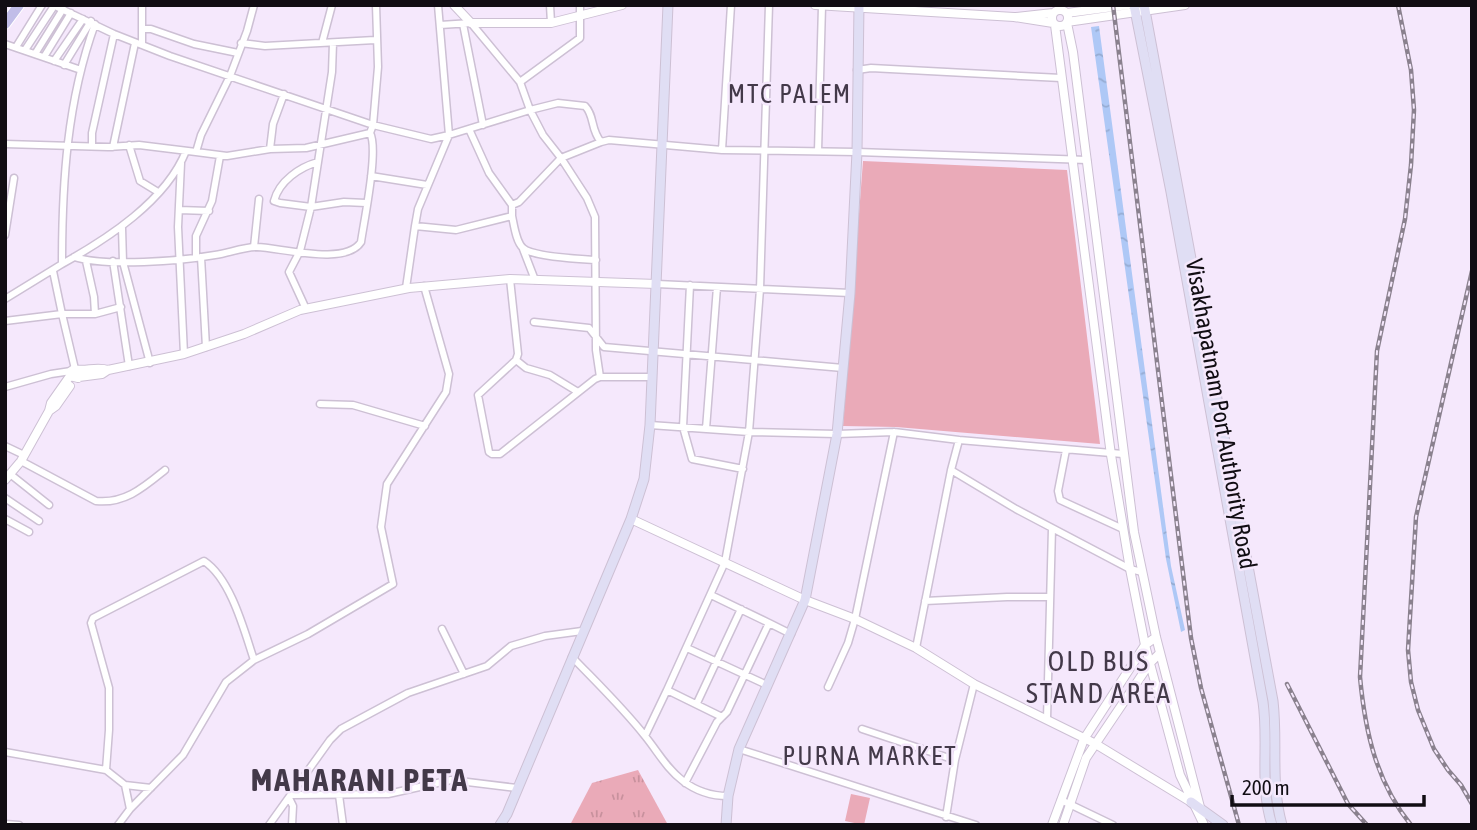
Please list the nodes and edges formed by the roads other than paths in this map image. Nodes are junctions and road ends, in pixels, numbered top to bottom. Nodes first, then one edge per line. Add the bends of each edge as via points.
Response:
1 (19, 5) edge
2 (42, 5) edge
3 (53, 5) edge
4 (142, 5) edge
5 (254, 5) edge
6 (332, 5) edge
7 (376, 5) edge
8 (438, 5) edge
9 (454, 5) edge
10 (550, 5) edge
11 (580, 5) edge
12 (622, 5) edge
13 (668, 5) edge
14 (731, 5) edge
15 (769, 5) edge
16 (815, 5) edge
17 (1128, 5) edge
18 (1185, 5) edge
19 (822, 6) edge
20 (859, 7) edge
21 (63, 9) junction
22 (1140, 9) edge
23 (71, 13) junction
24 (1062, 14) edge
25 (581, 17) junction
26 (1014, 18) junction
27 (90, 21) junction
28 (551, 23) junction
29 (5, 24) edge
30 (467, 24) junction
31 (1054, 24) junction
32 (440, 25) junction
33 (143, 29) junction
34 (114, 34) junction
35 (375, 40) junction
36 (241, 43) junction
37 (322, 43) junction
38 (333, 43) junction
39 (5, 44) edge
40 (138, 44) junction
41 (16, 47) junction
42 (25, 50) junction
43 (238, 53) junction
44 (35, 54) junction
45 (44, 57) junction
46 (54, 61) junction
47 (64, 65) junction
48 (81, 70) junction
49 (857, 70) junction
50 (230, 76) junction
51 (1061, 78) junction
52 (520, 82) junction
53 (284, 94) junction
54 (326, 108) junction
55 (530, 110) junction
56 (373, 125) junction
57 (483, 125) junction
58 (470, 129) junction
59 (370, 133) junction
60 (449, 135) junction
61 (601, 142) junction
62 (5, 144) edge
63 (67, 145) junction
64 (129, 145) junction
65 (663, 145) junction
66 (92, 146) junction
67 (319, 146) junction
68 (113, 147) junction
69 (271, 149) junction
70 (764, 149) junction
71 (722, 150) junction
72 (186, 151) junction
73 (818, 151) junction
74 (196, 152) junction
75 (858, 152) junction
76 (220, 156) junction
77 (561, 158) junction
78 (1072, 160) junction
79 (1087, 160) junction
80 (318, 162) junction
81 (181, 163) junction
82 (370, 176) junction
83 (14, 178) dead end
84 (427, 185) junction
85 (158, 192) junction
86 (258, 199) dead end
87 (366, 203) junction
88 (512, 205) junction
89 (311, 207) junction
90 (179, 210) junction
91 (209, 211) junction
92 (512, 216) junction
93 (415, 226) junction
94 (122, 228) junction
95 (5, 234) edge
96 (254, 247) junction
97 (522, 248) junction
98 (300, 251) junction
99 (74, 257) junction
100 (198, 257) junction
101 (180, 259) junction
102 (596, 260) junction
103 (86, 261) junction
104 (113, 261) junction
105 (123, 262) junction
106 (62, 264) junction
107 (53, 271) junction
108 (510, 279) junction
109 (535, 280) junction
110 (596, 282) junction
111 (657, 284) junction
112 (690, 285) junction
113 (424, 286) junction
114 (717, 287) junction
115 (406, 288) junction
116 (760, 289) junction
117 (850, 293) junction
118 (5, 299) edge
119 (121, 307) junction
120 (306, 309) junction
121 (95, 313) junction
122 (62, 314) junction
123 (5, 321) edge
124 (534, 321) dead end
125 (597, 337) junction
126 (206, 347) junction
127 (653, 352) junction
128 (184, 354) junction
129 (687, 355) junction
130 (712, 357) junction
131 (516, 360) junction
132 (753, 361) junction
133 (150, 363) junction
134 (129, 366) junction
135 (843, 368) junction
136 (75, 374) junction
137 (600, 377) junction
138 (652, 377) junction
139 (5, 387) edge
140 (578, 392) junction
141 (320, 404) dead end
142 (650, 425) junction
143 (425, 426) junction
144 (683, 427) junction
145 (706, 429) junction
146 (749, 432) junction
147 (894, 432) junction
148 (837, 434) junction
149 (959, 440) junction
150 (5, 446) edge
151 (1066, 450) junction
152 (1111, 454) junction
153 (1123, 454) junction
154 (23, 458) junction
155 (743, 469) junction
156 (165, 470) dead end
157 (951, 470) junction
158 (8, 477) edge
159 (5, 498) edge
160 (49, 505) dead end
161 (5, 519) edge
162 (631, 519) junction
163 (39, 521) dead end
164 (1052, 528) junction
165 (1123, 529) junction
166 (29, 532) dead end
167 (725, 562) junction
168 (1130, 569) junction
169 (1142, 572) junction
170 (710, 595) junction
171 (1049, 597) junction
172 (805, 600) junction
173 (925, 601) junction
174 (741, 609) junction
175 (855, 619) junction
176 (769, 623) junction
177 (442, 629) dead end
178 (582, 631) junction
179 (791, 634) junction
180 (1156, 636) junction
181 (1145, 645) junction
182 (916, 648) junction
183 (687, 649) junction
184 (1160, 653) junction
185 (572, 657) junction
186 (254, 660) junction
187 (716, 662) junction
188 (1150, 663) junction
189 (744, 673) junction
190 (464, 674) junction
191 (974, 684) junction
192 (766, 685) junction
193 (828, 687) dead end
194 (667, 690) junction
195 (697, 704) junction
196 (722, 717) junction
197 (1046, 719) junction
198 (862, 729) dead end
199 (645, 736) junction
200 (1084, 739) junction
201 (1094, 743) junction
202 (739, 749) junction
203 (5, 751) edge
204 (955, 760) junction
205 (106, 770) junction
206 (685, 783) junction
207 (125, 785) junction
208 (151, 788) junction
209 (517, 788) junction
210 (339, 795) junction
211 (728, 796) junction
212 (290, 797) junction
213 (1061, 800) junction
214 (1191, 802) junction
215 (1070, 804) junction
216 (1201, 807) junction
217 (130, 809) junction
218 (946, 817) junction
219 (1202, 821) edge
220 (5, 824) edge
221 (19, 825) edge
222 (118, 825) edge
223 (269, 825) edge
224 (292, 825) edge
225 (343, 825) edge
226 (502, 825) edge
227 (726, 825) edge
228 (976, 825) edge
229 (1052, 825) edge
230 (1063, 825) edge
231 (1113, 825) edge
232 (1223, 825) edge
233 (1272, 825) edge
234 (1282, 825) edge

1 - 29 main road
2 - 41 street
3 - 21 street
3 - 42 street
4 - 33 street
5 - 36 street
6 - 37 street
7 - 35 street
8 - 32 street
9 - 30 street
10 - 28 street
11 - 25 street
12 - 25 street
13 - 65 main road
14 - 71 street
15 - 70 street
16 - 19 street
17 - 24 street
18 - 22 street
19 - 20 street
19 - 73 street
20 - 26 street
20 - 49 main road
21 - 23 street
21 - 44 street
22 - 24 street
22 - 233 main road, Visakhapatnam Port Authority Road via 1264,702 1265,793
22 - 234 main road, Visakhapatnam Port Authority Road via 1273,701 1275,791
23 - 27 street
23 - 45 street
24 - 26 street
24 - 31 street
24 - 31 street via 1063,26
24 - 79 street via 1073,52
25 - 28 street
25 - 52 street via 580,38
26 - 31 street
27 - 34 street
27 - 46 street
27 - 47 street
27 - 48 street
28 - 30 street
30 - 32 street
30 - 52 street
30 - 57 street
31 - 51 street
32 - 60 street
33 - 40 street
33 - 43 street
34 - 40 street
34 - 66 street
35 - 38 street
35 - 56 street
36 - 37 street
36 - 43 street
37 - 38 street
38 - 54 street
39 - 41 street
40 - 50 street
40 - 68 street
41 - 42 street
42 - 44 street
43 - 50 street
44 - 45 street
45 - 46 street
46 - 47 street
47 - 48 street
48 - 63 street
49 - 51 street
49 - 75 main road
50 - 53 street
50 - 74 street
51 - 78 street
52 - 55 street
53 - 54 street
53 - 69 street via 272,124
54 - 56 street
54 - 67 street
55 - 57 street
55 - 61 street via 558,103 585,106
55 - 77 street
56 - 59 street
56 - 60 street via 431,139
57 - 58 street
58 - 60 street
58 - 88 street via 489,173
59 - 67 street
59 - 82 street
60 - 84 street
61 - 65 street
61 - 77 street
62 - 63 street
63 - 66 street
63 - 106 street
64 - 68 street
64 - 72 street
64 - 85 street via 140,181
65 - 71 street
65 - 111 main road
66 - 68 street
67 - 69 street
67 - 80 street
69 - 76 street
70 - 71 street
70 - 73 street
70 - 116 street
72 - 74 street
72 - 81 street
73 - 75 street
74 - 76 street
75 - 78 street
75 - 117 main road
76 - 91 street
77 - 88 street
77 - 102 street via 594,210
78 - 79 street
78 - 152 street
79 - 153 street
80 - 89 street
80 - 89 street via 299,169 274,201
81 - 85 street
81 - 90 street
82 - 84 street
82 - 87 street
83 - 95 street
84 - 93 street
85 - 94 street
86 - 96 street
87 - 89 street
87 - 98 street via 358,248 330,256
88 - 92 street
89 - 98 street
90 - 91 street
90 - 101 street
91 - 100 street via 196,236
92 - 93 street via 456,230
92 - 97 street
93 - 115 street
94 - 99 street
94 - 105 street
96 - 98 street
96 - 100 street
97 - 102 street
97 - 109 street
98 - 120 street via 289,272
99 - 103 street
99 - 106 street
100 - 101 street
100 - 126 street
101 - 105 street
101 - 128 street
102 - 110 street
103 - 104 street
103 - 121 street
104 - 105 street
104 - 119 street
105 - 133 street
106 - 107 street
107 - 118 street
107 - 122 street
108 - 109 street
108 - 113 street
108 - 131 street
109 - 110 street
110 - 111 street
110 - 125 street
111 - 112 street
111 - 127 main road
112 - 114 street
112 - 129 street
113 - 115 street
113 - 143 street via 449,374 446,392
114 - 116 street
114 - 130 street
115 - 120 street
116 - 117 street
116 - 132 street
117 - 135 main road
119 - 121 street
119 - 134 street
120 - 126 street
121 - 122 street
122 - 123 street
122 - 136 street
124 - 125 street via 589,328
125 - 127 street via 604,347
125 - 137 street
126 - 128 street
127 - 129 street
127 - 138 main road
128 - 133 street
129 - 130 street
129 - 144 street
130 - 132 street
130 - 145 street
131 - 140 street
131 - 140 street via 478,396 492,454 500,453
132 - 135 street
132 - 146 street
133 - 134 street
134 - 136 street
135 - 148 main road
136 - 139 street via 51,374
136 - 154 street via 51,402
137 - 138 street
137 - 140 street
138 - 142 main road
141 - 143 street via 353,405
142 - 144 street
142 - 162 main road via 644,479
143 - 186 street via 387,484 381,527 393,584
144 - 145 street
144 - 155 street via 692,459
145 - 146 street
146 - 148 street
146 - 155 street
147 - 148 street
147 - 149 street
147 - 175 street
148 - 172 main road
149 - 151 street
149 - 157 street
150 - 154 street
151 - 152 street
151 - 165 street via 1060,500
152 - 153 street
152 - 165 street
153 - 169 street
154 - 156 street via 102,502 131,497
154 - 158 street
155 - 167 street
157 - 164 street
157 - 173 street
158 - 160 street
159 - 163 street
161 - 166 street
162 - 167 street
162 - 178 main road
164 - 168 street
164 - 171 street
165 - 168 street
167 - 170 street
167 - 172 street
168 - 169 street
168 - 181 street
169 - 180 street
170 - 174 street
170 - 183 street
171 - 173 street
171 - 197 street
172 - 175 street
172 - 179 main road
173 - 182 street
174 - 176 street
174 - 187 street
175 - 182 street
175 - 193 street
176 - 179 street
176 - 189 street
177 - 190 street
178 - 185 main road
178 - 190 street via 511,646 487,666
179 - 192 main road
180 - 181 street
180 - 184 street
181 - 188 street
181 - 200 street
182 - 191 street
183 - 187 street
183 - 194 street
184 - 188 street
184 - 216 street
185 - 199 street
185 - 209 main road
186 - 205 street via 224,584 204,561 93,618 109,688
186 - 208 street via 226,682 183,755
187 - 189 street
187 - 195 street
188 - 201 street
188 - 214 street
189 - 192 street
189 - 196 street
190 - 212 street via 408,693 341,729
191 - 197 street
191 - 204 street
192 - 202 main road
194 - 195 street
194 - 199 street
195 - 196 street
196 - 206 street
197 - 200 street
198 - 204 street
199 - 206 street
200 - 201 street
200 - 213 street
201 - 214 street
201 - 215 street
202 - 211 main road
202 - 218 street
203 - 205 street
204 - 218 street
205 - 207 street
206 - 211 street via 704,793
207 - 208 street
207 - 217 street
208 - 217 street
209 - 210 street via 452,780 388,794
209 - 226 main road
210 - 212 street
210 - 225 street
211 - 227 main road
212 - 223 street
212 - 224 street
213 - 215 street
213 - 229 street
214 - 216 main road
214 - 219 street
215 - 230 street
215 - 231 street
216 - 219 street
216 - 232 main road
217 - 222 street
218 - 228 street
220 - 221 street

